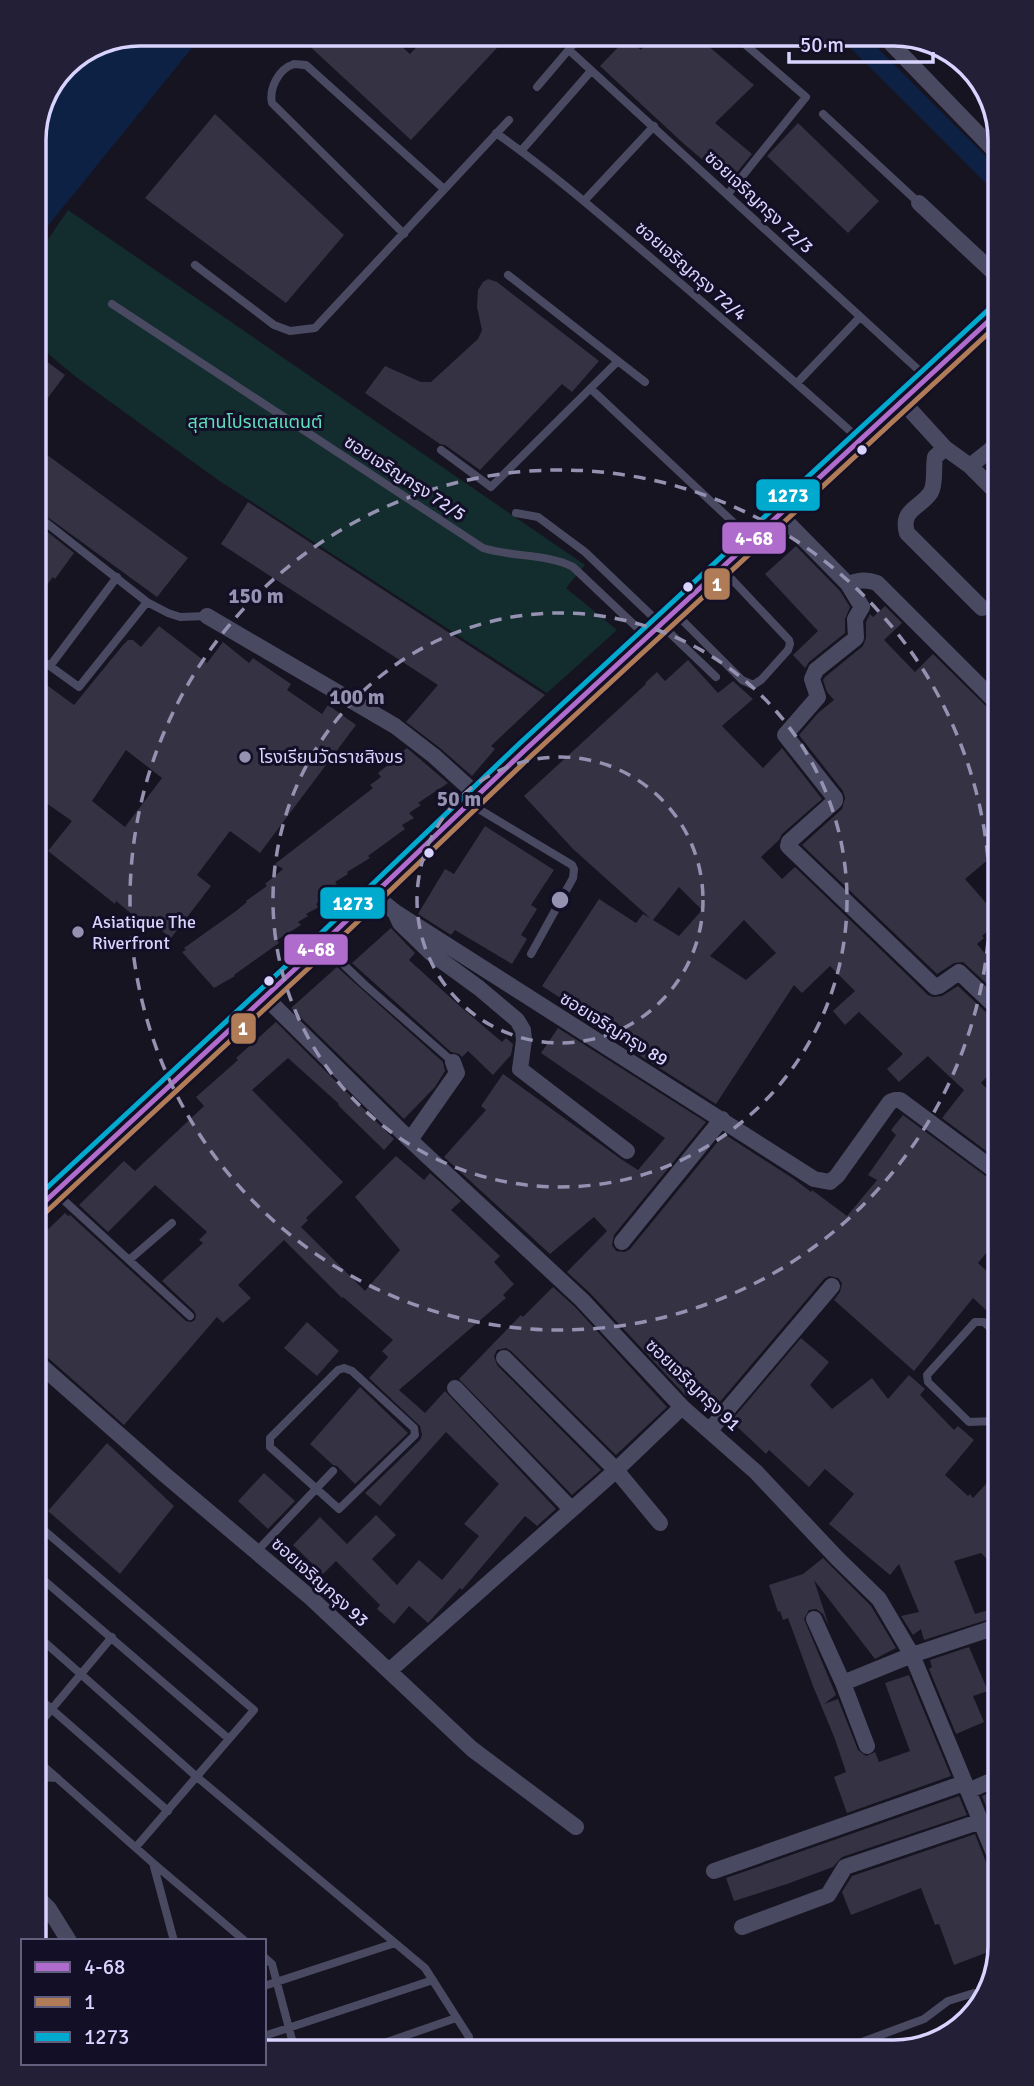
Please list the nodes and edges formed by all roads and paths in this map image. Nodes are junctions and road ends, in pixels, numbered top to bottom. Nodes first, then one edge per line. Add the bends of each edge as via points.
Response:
1 (572, 46) edge
2 (747, 46) edge
3 (894, 46) edge
4 (569, 50) junction
5 (591, 71) junction
6 (537, 87) dead end
7 (823, 114) dead end
8 (509, 120) dead end
9 (654, 126) junction
10 (496, 133) junction
11 (988, 144) edge
12 (521, 151) junction
13 (444, 188) junction
14 (728, 194) junction
15 (584, 201) junction
16 (919, 203) joint
17 (404, 234) junction
18 (195, 265) dead end
19 (988, 268) edge
20 (508, 275) dead end
21 (112, 304) dead end
22 (860, 317) junction
23 (988, 321) edge
24 (618, 360) junction
25 (926, 377) junction
26 (645, 382) dead end
27 (797, 383) junction
28 (591, 389) junction
29 (902, 401) junction
30 (860, 440) junction
31 (945, 449) junction
32 (441, 450) dead end
33 (988, 452) edge
34 (970, 466) junction
35 (988, 484) edge
36 (516, 513) dead end
37 (780, 515) junction
38 (46, 522) edge
39 (752, 541) junction
40 (722, 568) junction
41 (117, 577) junction
42 (848, 584) junction
43 (147, 602) junction
44 (982, 608) dead end
45 (207, 616) joint
46 (661, 625) junction
47 (46, 663) edge
48 (50, 666) junction
49 (716, 677) dead end
50 (988, 694) edge
51 (473, 799) junction
52 (374, 895) junction
53 (395, 912) junction
54 (322, 944) junction
55 (531, 954) dead end
56 (265, 998) junction
57 (988, 999) edge
58 (453, 1062) joint
59 (722, 1119) junction
60 (410, 1140) junction
61 (627, 1151) dead end
62 (988, 1165) edge
63 (55, 1192) junction
64 (46, 1200) edge
65 (172, 1223) dead end
66 (622, 1242) dead end
67 (129, 1260) junction
68 (832, 1286) dead end
69 (190, 1316) dead end
70 (988, 1325) edge
71 (504, 1358) dead end
72 (46, 1370) edge
73 (455, 1388) dead end
74 (682, 1407) junction
75 (988, 1421) edge
76 (710, 1430) junction
77 (616, 1470) junction
78 (333, 1471) dead end
79 (317, 1489) junction
80 (571, 1509) junction
81 (660, 1523) dead end
82 (46, 1532) edge
83 (257, 1551) junction
84 (46, 1581) edge
85 (814, 1619) dead end
86 (988, 1630) edge
87 (112, 1637) junction
88 (46, 1643) edge
89 (912, 1655) junction
90 (389, 1671) junction
91 (81, 1675) junction
92 (843, 1683) junction
93 (46, 1705) edge
94 (51, 1710) junction
95 (46, 1716) edge
96 (229, 1739) junction
97 (867, 1746) dead end
98 (46, 1768) edge
99 (46, 1777) edge
100 (57, 1777) junction
101 (197, 1777) junction
102 (988, 1781) edge
103 (966, 1787) junction
104 (167, 1811) junction
105 (981, 1821) junction
106 (576, 1827) dead end
107 (988, 1838) edge
108 (136, 1847) junction
109 (153, 1863) junction
110 (714, 1871) dead end
111 (46, 1906) edge
112 (742, 1927) dead end
113 (68, 1939) edge
114 (173, 1939) edge
115 (243, 1939) edge
116 (395, 1943) junction
117 (266, 1959) edge
118 (433, 1980) junction
119 (277, 1982) junction
120 (266, 1985) edge
121 (974, 1993) dead end
122 (456, 2018) junction
123 (289, 2028) junction
124 (266, 2035) edge
125 (292, 2040) edge
126 (393, 2040) edge
127 (468, 2040) edge
128 (867, 2040) edge

1 - 4 lane
2 - 14 lane via 806,97
3 - 11 street
4 - 5 lane, ซอยเจริญกรุง 72/3
4 - 6 lane
5 - 9 lane, ซอยเจริญกรุง 72/3
5 - 12 lane
7 - 16 lane
8 - 10 lane
9 - 14 lane, ซอยเจริญกรุง 72/3
9 - 15 lane
10 - 12 lane, ซอยเจริญกรุง 72/4
10 - 13 lane
12 - 15 lane, ซอยเจริญกรุง 72/4
13 - 17 lane
13 - 17 lane via 306,65 286,69 272,86 272,103
14 - 22 lane, ซอยเจริญกรุง 72/3
15 - 27 lane, ซอยเจริญกรุง 72/4
16 - 19 street
17 - 18 lane via 315,328 303,330 274,325
20 - 24 lane
21 - 46 lane, ซอยเจริญกรุง 72/5 via 483,548 561,561
22 - 25 lane, ซอยเจริญกรุง 72/3
22 - 27 lane
23 - 25 main road
24 - 26 lane
24 - 28 lane
25 - 29 main road
27 - 30 lane, ซอยเจริญกรุง 72/4
28 - 32 lane via 491,487
28 - 39 lane
29 - 30 main road
29 - 31 street
30 - 37 main road
31 - 34 street
31 - 44 street via 934,457 930,493 908,513 904,524 907,533
33 - 34 street
34 - 35 street
36 - 46 lane via 538,517 585,552
37 - 39 main road
37 - 42 street
38 - 41 lane
39 - 40 main road
40 - 46 main road
40 - 46 lane via 789,640 788,650 761,680 753,685 742,680
41 - 43 lane
41 - 48 lane
42 - 50 street via 858,580 877,583
42 - 57 street via 862,606 855,619 856,638 816,670 812,679 818,697 785,735 835,801 788,846 934,987 959,972
43 - 45 lane via 180,617
43 - 48 lane via 80,687
45 - 51 street via 395,726 434,756
46 - 49 lane
46 - 51 main road
47 - 48 lane
51 - 52 main road
51 - 55 lane via 574,869
52 - 53 street
52 - 54 main road
53 - 59 street, ซอยเจริญกรุง 89
53 - 61 street via 400,923 431,953 517,1020 524,1040 520,1069
54 - 56 main road
54 - 58 lane
56 - 60 street, ซอยเจริญกรุง 91
56 - 63 main road
58 - 60 street via 457,1073
59 - 62 street, ซอยเจริญกรุง 89 via 814,1179 830,1182 890,1102 900,1100
59 - 66 street
60 - 74 street, ซอยเจริญกรุง 91 via 582,1300
63 - 64 main road
63 - 67 lane
65 - 67 lane
67 - 69 lane
68 - 76 street
70 - 75 lane via 975,1322 927,1376 969,1422
71 - 77 street
72 - 83 street, ซอยเจริญกรุง 93
73 - 80 street
74 - 76 street, ซอยเจริญกรุง 91
74 - 77 street
76 - 89 street, ซอยเจริญกรุง 91 via 757,1472 879,1599
77 - 80 street
77 - 81 street
78 - 79 lane
79 - 79 lane via 270,1447 270,1438 344,1368 414,1427 415,1436 341,1508
79 - 83 lane
80 - 90 street
82 - 96 lane via 254,1710
83 - 90 street, ซอยเจริญกรุง 93
84 - 87 lane
85 - 92 street
86 - 89 street
87 - 91 lane
87 - 96 lane
88 - 91 lane
89 - 92 street
89 - 103 street, ซอยเจริญกรุง 91
90 - 106 street, ซอยเจริญกรุง 93 via 472,1749
91 - 94 lane
91 - 101 lane
92 - 97 street
93 - 94 lane
94 - 95 lane
94 - 104 lane
96 - 101 lane
98 - 100 lane
99 - 100 lane
100 - 108 lane
101 - 104 lane
101 - 116 lane
102 - 103 street
103 - 105 street, ซอยเจริญกรุง 91
103 - 110 street
104 - 108 lane
105 - 107 street, ซอยเจริญกรุง 91
105 - 112 street via 845,1867 828,1895
108 - 109 lane
109 - 114 lane
109 - 115 lane
111 - 113 street
116 - 118 lane
116 - 119 lane
117 - 119 lane
118 - 122 lane
118 - 123 lane
119 - 120 lane
119 - 123 lane
121 - 128 lane via 948,2001 924,2019
122 - 126 lane
122 - 127 lane
123 - 124 lane
123 - 125 lane

